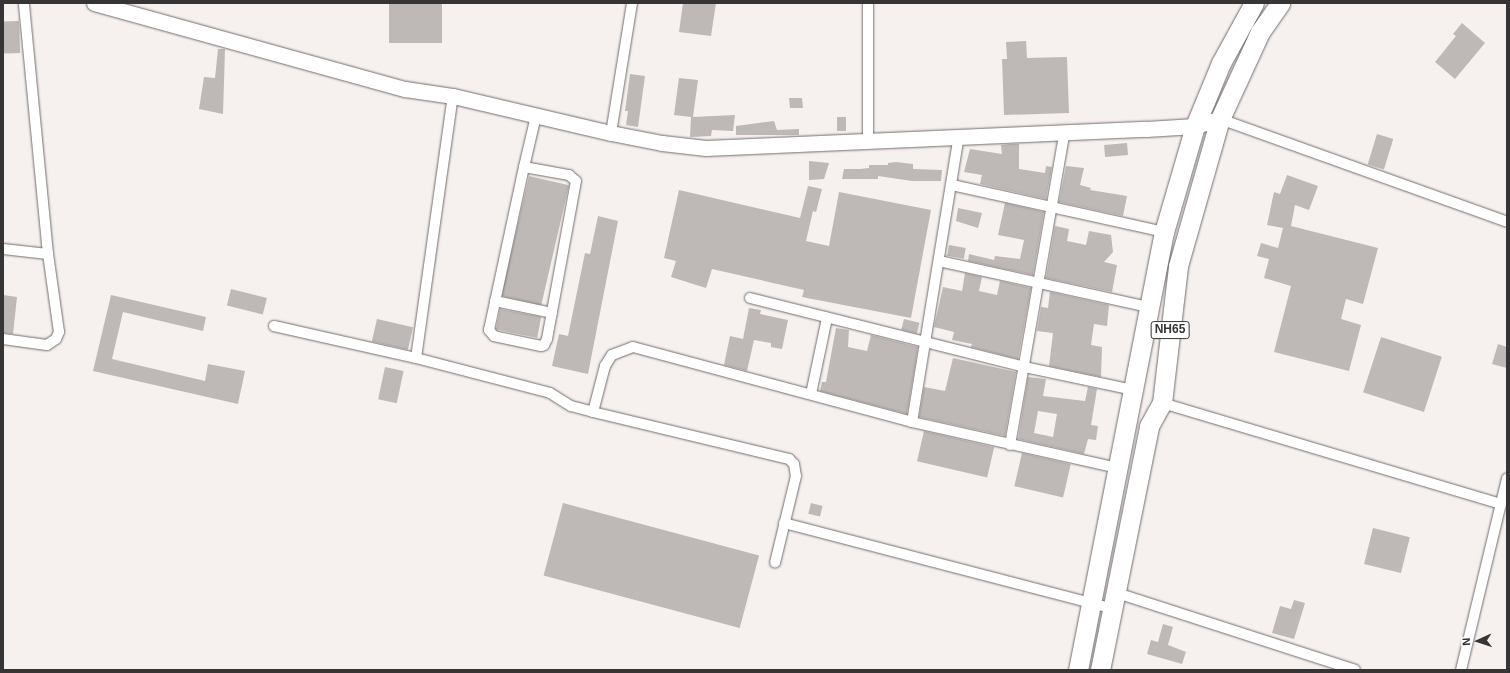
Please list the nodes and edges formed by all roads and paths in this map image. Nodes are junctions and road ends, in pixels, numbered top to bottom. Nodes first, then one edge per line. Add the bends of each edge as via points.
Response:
1 (24, 3) edge
2 (94, 3) edge
3 (632, 3) edge
4 (868, 3) edge
5 (1254, 3) edge
6 (1280, 3) edge
7 (453, 96) junction
8 (536, 116) junction
9 (1220, 119) junction
10 (1195, 126) junction
11 (1065, 131) junction
12 (611, 133) junction
13 (959, 136) junction
14 (868, 140) junction
15 (524, 167) junction
16 (952, 185) junction
17 (1052, 206) junction
18 (1507, 222) edge
19 (1164, 232) junction
20 (3, 250) edge
21 (48, 254) junction
22 (939, 261) junction
23 (1039, 283) junction
24 (750, 298) dead end
25 (495, 301) junction
26 (1149, 307) junction
27 (552, 312) junction
28 (827, 318) junction
29 (274, 326) dead end
30 (3, 339) edge
31 (925, 342) junction
32 (416, 358) junction
33 (1024, 367) junction
34 (1133, 390) junction
35 (811, 394) junction
36 (1162, 403) junction
37 (593, 412) junction
38 (912, 422) junction
39 (1010, 445) junction
40 (1118, 468) junction
41 (1507, 478) edge
42 (1501, 504) junction
43 (784, 523) junction
44 (1497, 523) junction
45 (1507, 525) edge
46 (775, 563) dead end
47 (1115, 601) junction
48 (1091, 603) junction
49 (1078, 670) edge
50 (1100, 670) edge
51 (1355, 670) edge
52 (1461, 670) edge

1 - 21 street
2 - 7 main road via 406,89
3 - 12 street
4 - 14 street
5 - 10 highway, NH65 via 1221,63
6 - 9 highway, NH65 via 1260,32
7 - 8 main road
7 - 32 street
8 - 12 main road
8 - 15 street
9 - 10 main road
9 - 18 street
9 - 36 highway, NH65 via 1178,266
10 - 11 main road
10 - 19 highway, NH65
11 - 13 main road
11 - 17 street
12 - 14 main road via 706,148
13 - 14 main road
13 - 16 street
15 - 25 street
15 - 27 street via 569,175 576,181
16 - 17 street
16 - 22 street
17 - 19 street
17 - 23 street
19 - 26 highway, NH65
20 - 21 street
21 - 30 street via 59,321 56,340 41,346
22 - 23 street
22 - 31 street
23 - 26 street
23 - 33 street
24 - 28 street
25 - 27 street
25 - 27 street via 490,333 507,339 544,345
26 - 34 highway, NH65
28 - 31 street
28 - 35 street
29 - 32 street
31 - 33 street
31 - 38 street
32 - 37 street via 550,393 571,406
33 - 34 street
33 - 39 street
34 - 40 highway, NH65
35 - 37 street via 634,347 612,355 605,366
35 - 38 street
36 - 42 street
36 - 47 highway, NH65 via 1149,426
37 - 43 street via 789,459 794,464 796,476
38 - 39 street
39 - 40 street
40 - 48 highway, NH65
41 - 42 street
42 - 44 street
43 - 46 street
43 - 48 street
44 - 45 street
44 - 52 street
47 - 48 street
47 - 50 highway, NH65
47 - 51 street
48 - 49 highway, NH65

